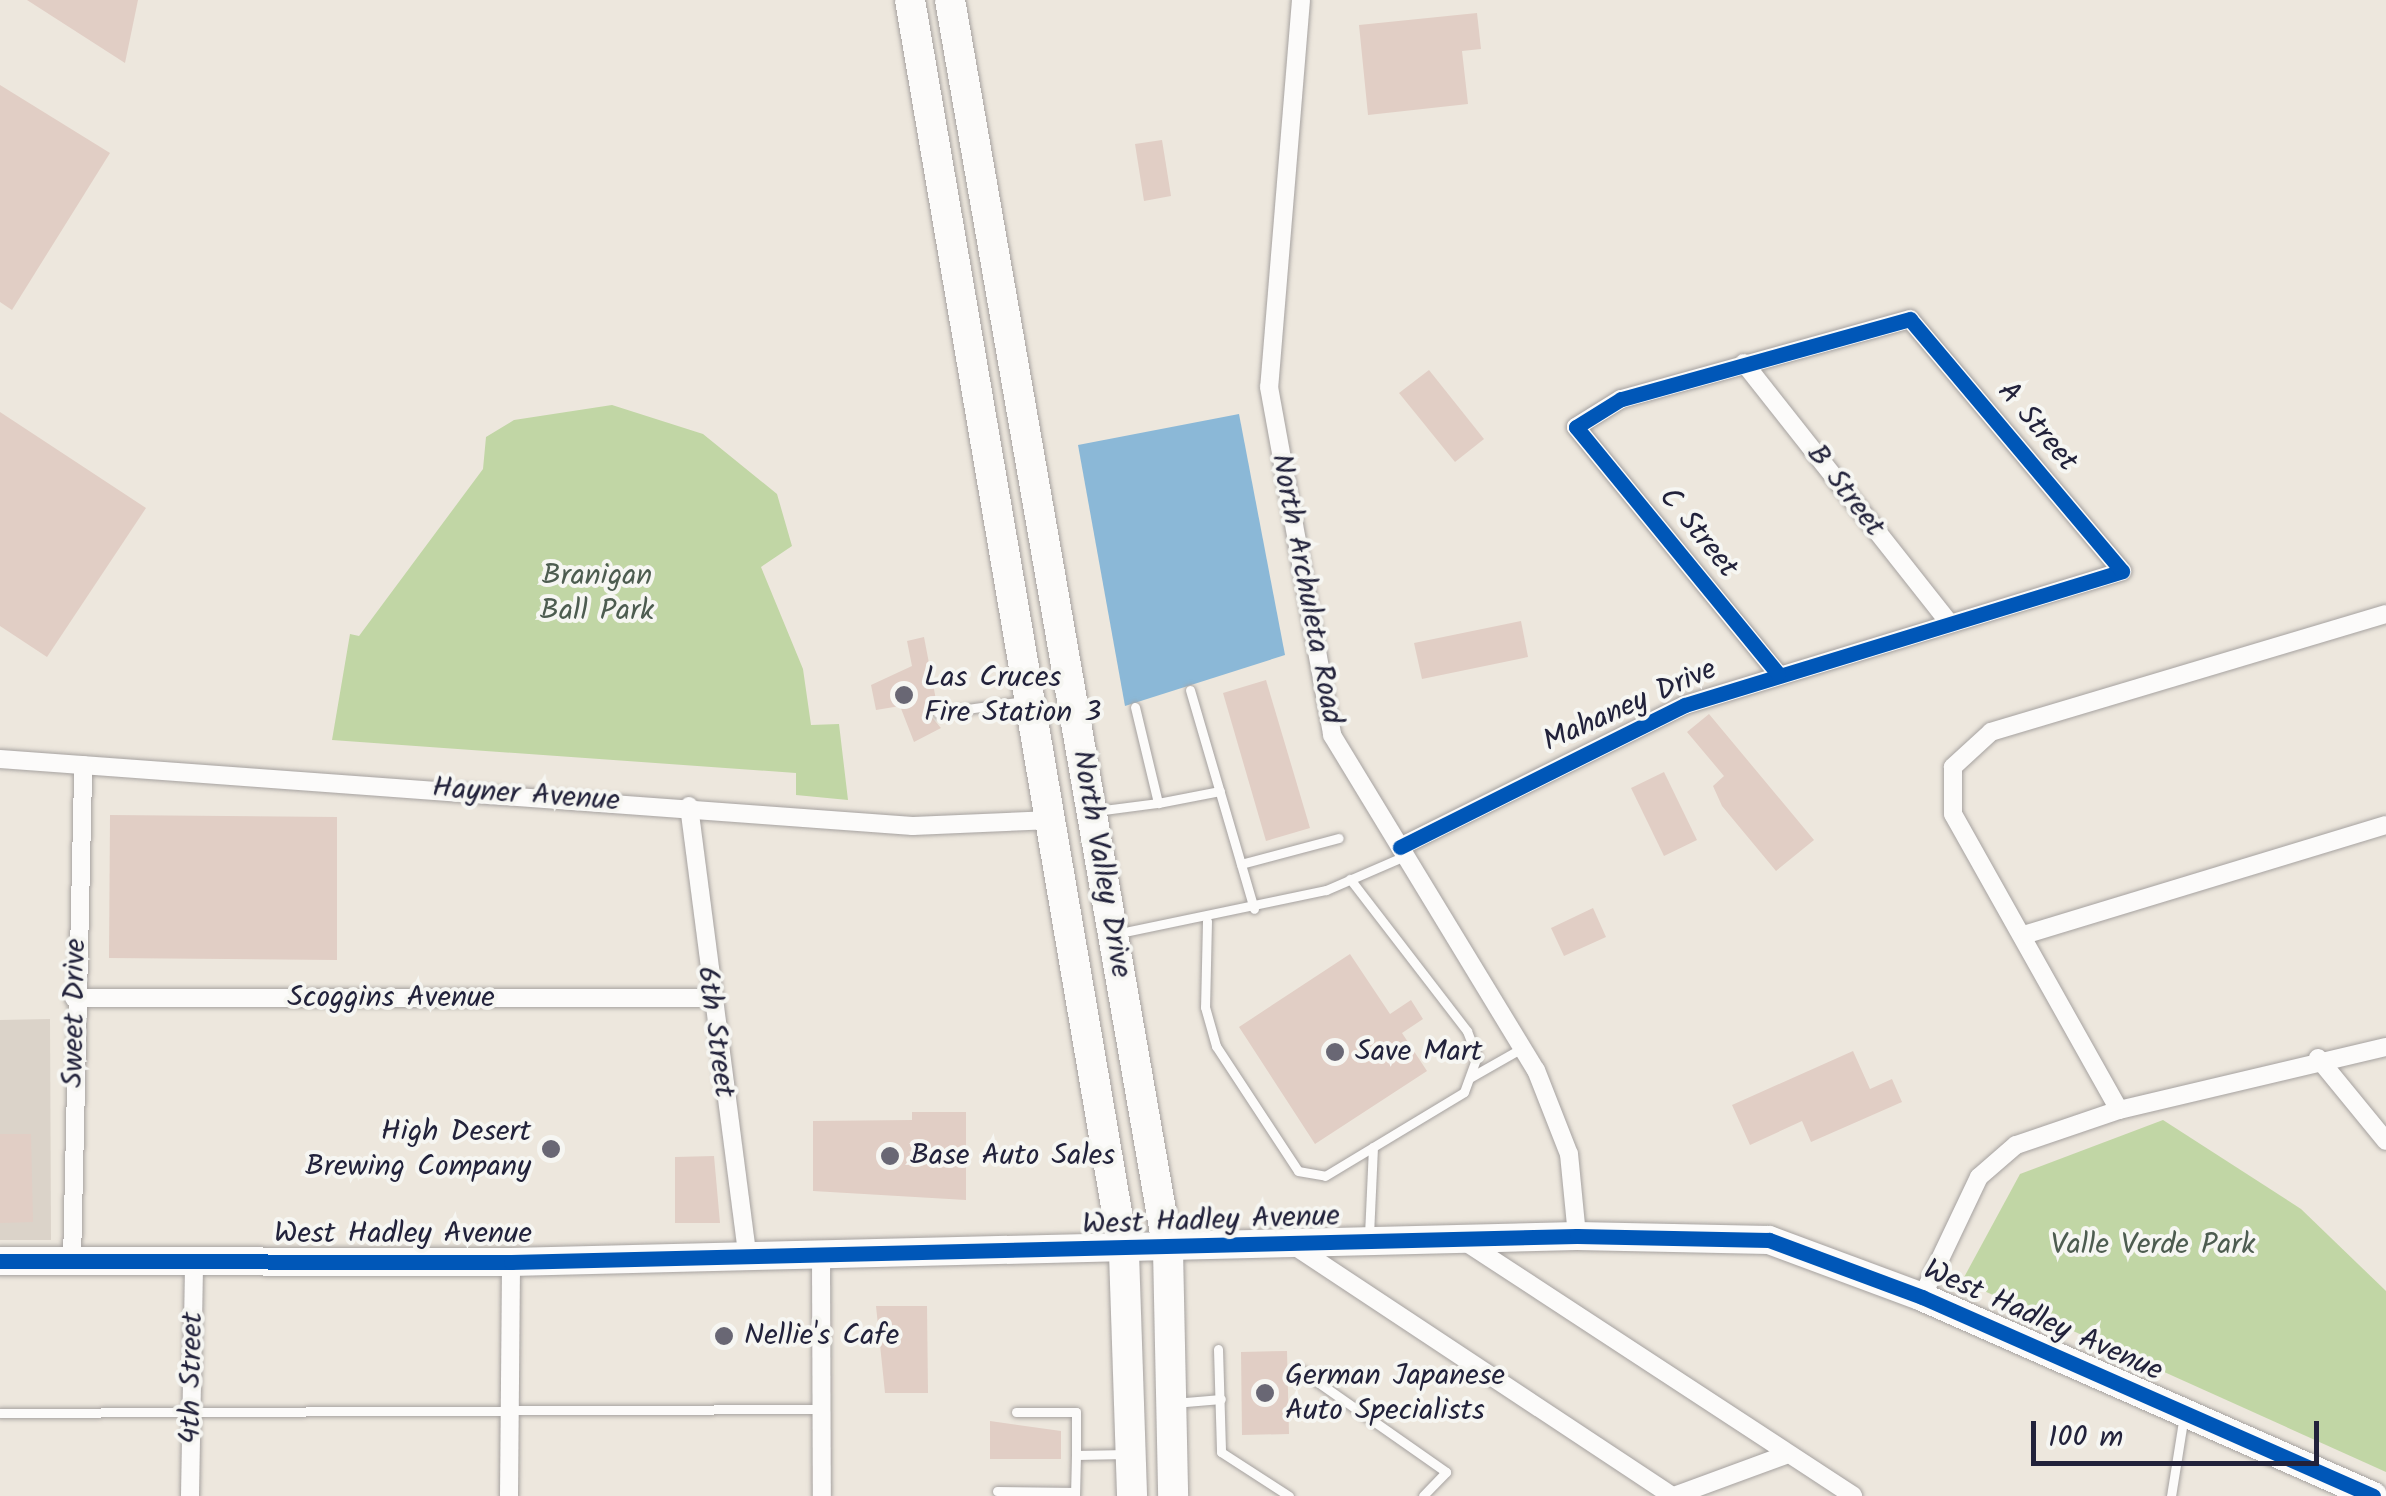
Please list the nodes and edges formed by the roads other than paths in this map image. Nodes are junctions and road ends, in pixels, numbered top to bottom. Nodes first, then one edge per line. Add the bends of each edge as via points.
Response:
1 (910, 0) edge
2 (950, 0) edge
3 (1301, 0) edge
4 (1744, 363) junction
5 (2122, 571) joint
6 (2386, 614) edge
7 (1946, 619) junction
8 (1778, 674) junction
9 (1190, 690) dead end
10 (1032, 700) junction
11 (1135, 707) dead end
12 (938, 713) dead end
13 (0, 759) edge
14 (83, 765) junction
15 (1220, 791) junction
16 (1158, 804) junction
17 (689, 806) junction
18 (1092, 812) junction
19 (1052, 820) junction
20 (2386, 824) edge
21 (1339, 838) dead end
22 (1402, 851) junction
23 (1241, 864) junction
24 (1350, 880) junction
25 (1254, 909) junction
26 (1207, 921) junction
27 (1113, 934) junction
28 (2027, 934) junction
29 (74, 998) junction
30 (708, 998) junction
31 (2386, 1046) edge
32 (1522, 1048) junction
33 (2318, 1058) junction
34 (1471, 1077) junction
35 (2119, 1110) junction
36 (2386, 1142) edge
37 (1373, 1147) junction
38 (1578, 1236) junction
39 (1462, 1240) junction
40 (1368, 1242) junction
41 (1292, 1244) junction
42 (1168, 1250) junction
43 (1124, 1253) junction
44 (821, 1257) junction
45 (748, 1258) junction
46 (194, 1260) junction
47 (0, 1261) edge
48 (72, 1261) junction
49 (511, 1262) junction
50 (1922, 1297) junction
51 (1218, 1348) dead end
52 (1302, 1371) dead end
53 (1220, 1399) junction
54 (1171, 1403) junction
55 (821, 1409) junction
56 (510, 1410) junction
57 (1016, 1412) dead end
58 (0, 1413) edge
59 (2184, 1413) junction
60 (191, 1415) junction
61 (1130, 1454) junction
62 (1788, 1454) junction
63 (1076, 1455) junction
64 (997, 1492) dead end
65 (1075, 1494) edge
66 (190, 1496) edge
67 (508, 1496) edge
68 (822, 1496) edge
69 (1132, 1496) edge
70 (1173, 1496) edge
71 (1290, 1496) edge
72 (1423, 1496) edge
73 (1673, 1496) edge
74 (1853, 1496) edge
75 (2171, 1496) edge
76 (2373, 1496) edge

1 - 10 main road, North Valley Drive
2 - 18 main road, North Valley Drive
3 - 22 street, North Archuleta Road via 1268,388 1332,735
4 - 5 street, A Street via 1910,319
4 - 7 street, B Street
4 - 8 street, C Street via 1621,399 1576,426
5 - 7 street, Mahaney Drive
6 - 28 street via 1991,732 1953,767 1953,814
7 - 8 street, Mahaney Drive
8 - 22 street, Mahaney Drive via 1686,705
9 - 15 lane
10 - 12 lane
10 - 19 main road, North Valley Drive
11 - 16 lane
13 - 14 street, Hayner Avenue
14 - 17 street, Hayner Avenue
14 - 29 street, Sweet Drive
15 - 16 lane
15 - 23 lane
16 - 18 lane
17 - 19 street, Hayner Avenue via 913,826
17 - 30 street, 6th Street
18 - 27 main road, North Valley Drive
19 - 43 main road, North Valley Drive
20 - 28 street
21 - 23 lane
22 - 24 lane
22 - 32 street, North Archuleta Road
23 - 25 lane
24 - 25 lane
24 - 34 lane via 1466,1031 1476,1058
25 - 26 lane
26 - 27 lane
26 - 37 lane via 1205,1008 1216,1046 1298,1172 1325,1176
27 - 42 main road, North Valley Drive
28 - 35 street
29 - 30 street, Scoggins Avenue
29 - 48 street, Sweet Drive
30 - 45 street, 6th Street
31 - 33 street
32 - 34 lane
32 - 38 street, North Archuleta Road via 1569,1154
33 - 35 street
33 - 36 street
34 - 37 lane via 1464,1092
35 - 50 street via 2016,1145 1980,1177
37 - 40 lane
38 - 39 street, West Hadley Avenue
38 - 50 street, West Hadley Avenue via 1769,1240
39 - 40 street, West Hadley Avenue
39 - 62 street
40 - 41 street, West Hadley Avenue
41 - 42 street, West Hadley Avenue
41 - 73 street
42 - 43 street, West Hadley Avenue
42 - 54 main road, North Valley Drive
43 - 44 street, West Hadley Avenue
43 - 61 main road, North Valley Drive
44 - 45 street, West Hadley Avenue
44 - 55 street
45 - 49 street, West Hadley Avenue
46 - 48 street, West Hadley Avenue
46 - 49 street, West Hadley Avenue
46 - 60 street, 4th Street
47 - 48 street, West Hadley Avenue
49 - 56 street
50 - 59 street, West Hadley Avenue
51 - 53 lane
52 - 72 lane via 1446,1472
53 - 54 lane
53 - 71 lane via 1221,1452
54 - 70 main road, North Valley Drive
55 - 56 lane
55 - 68 street
56 - 60 lane
56 - 67 street
57 - 63 lane via 1076,1412
58 - 60 lane
59 - 75 lane
59 - 76 street, West Hadley Avenue
60 - 66 street, 4th Street
61 - 63 lane
61 - 69 main road, North Valley Drive
62 - 73 street
62 - 74 street
63 - 65 lane
64 - 65 lane

